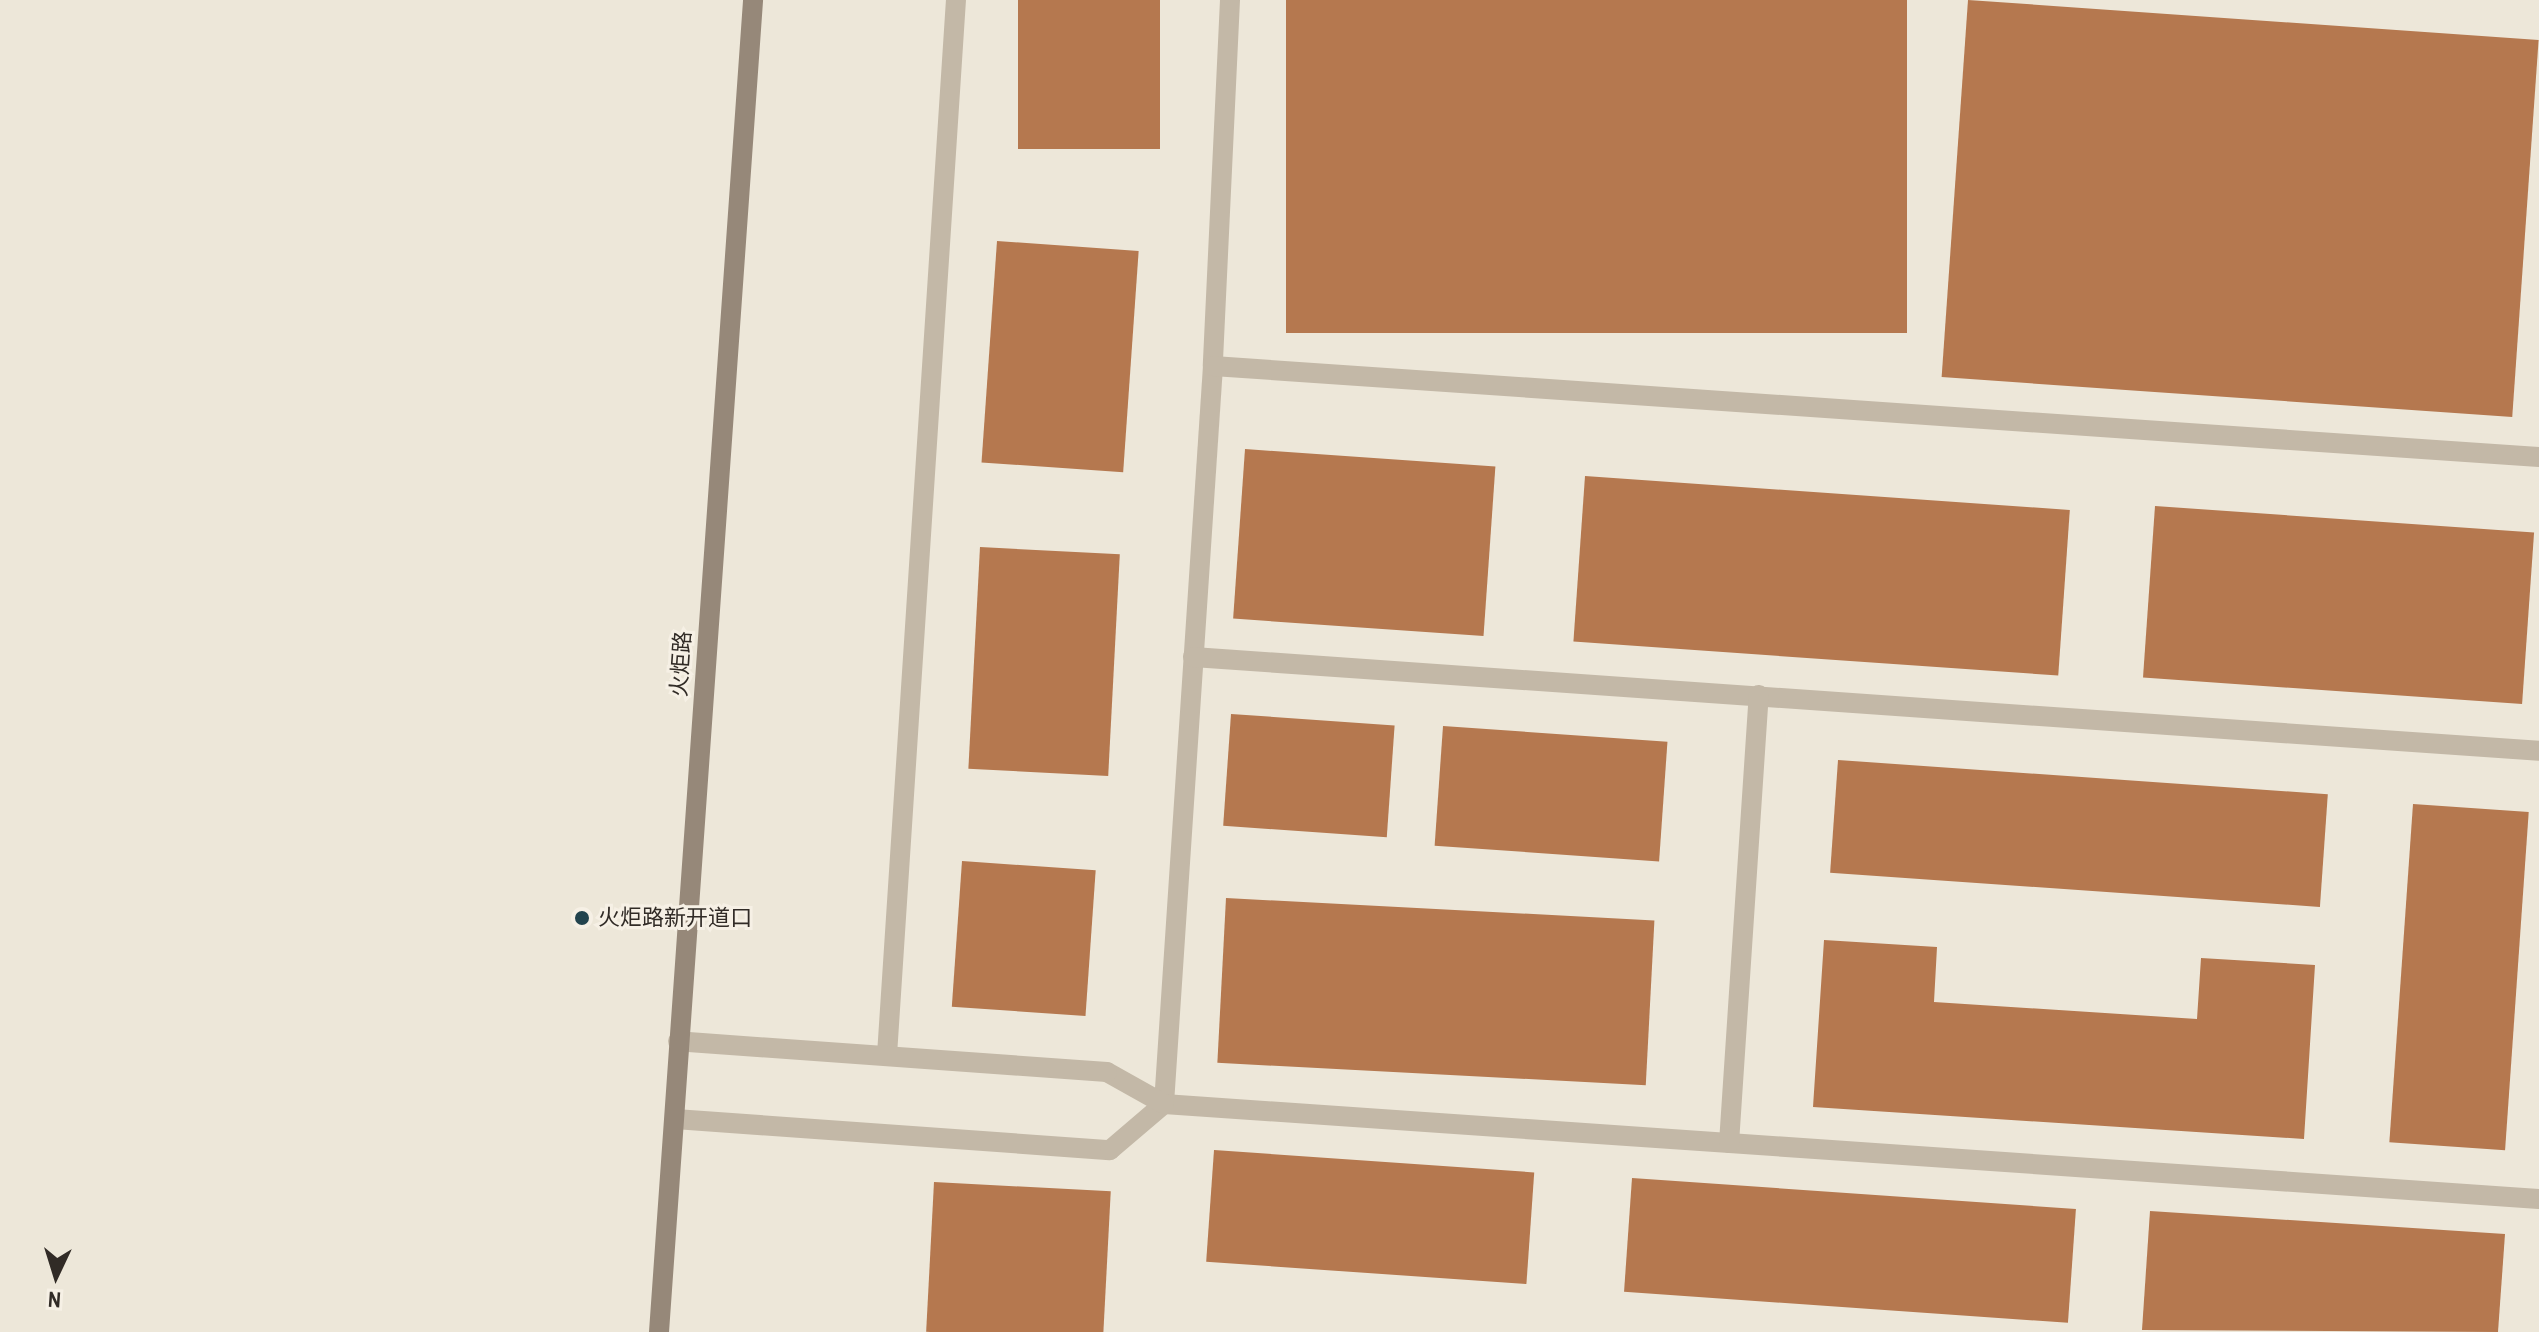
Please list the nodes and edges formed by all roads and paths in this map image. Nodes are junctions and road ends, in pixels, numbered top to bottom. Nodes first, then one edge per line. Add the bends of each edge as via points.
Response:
1 (753, 0) edge
2 (956, 0) edge
3 (1230, 0) edge
4 (1213, 366) junction
5 (2539, 457) edge
6 (1193, 657) junction
7 (1759, 695) junction
8 (2539, 751) edge
9 (678, 1041) junction
10 (887, 1055) junction
11 (1164, 1104) junction
12 (675, 1119) junction
13 (1729, 1143) junction
14 (2539, 1199) edge
15 (659, 1332) edge

1 - 9 main road, 火炬路
2 - 10 lane
3 - 4 lane
4 - 5 lane
4 - 6 lane
6 - 7 lane
6 - 11 lane
7 - 8 lane
7 - 13 lane
9 - 10 lane
9 - 12 main road, 火炬路
10 - 11 lane via 1107,1072
11 - 12 lane via 1110,1150
11 - 13 lane
12 - 15 main road, 火炬路
13 - 14 lane

